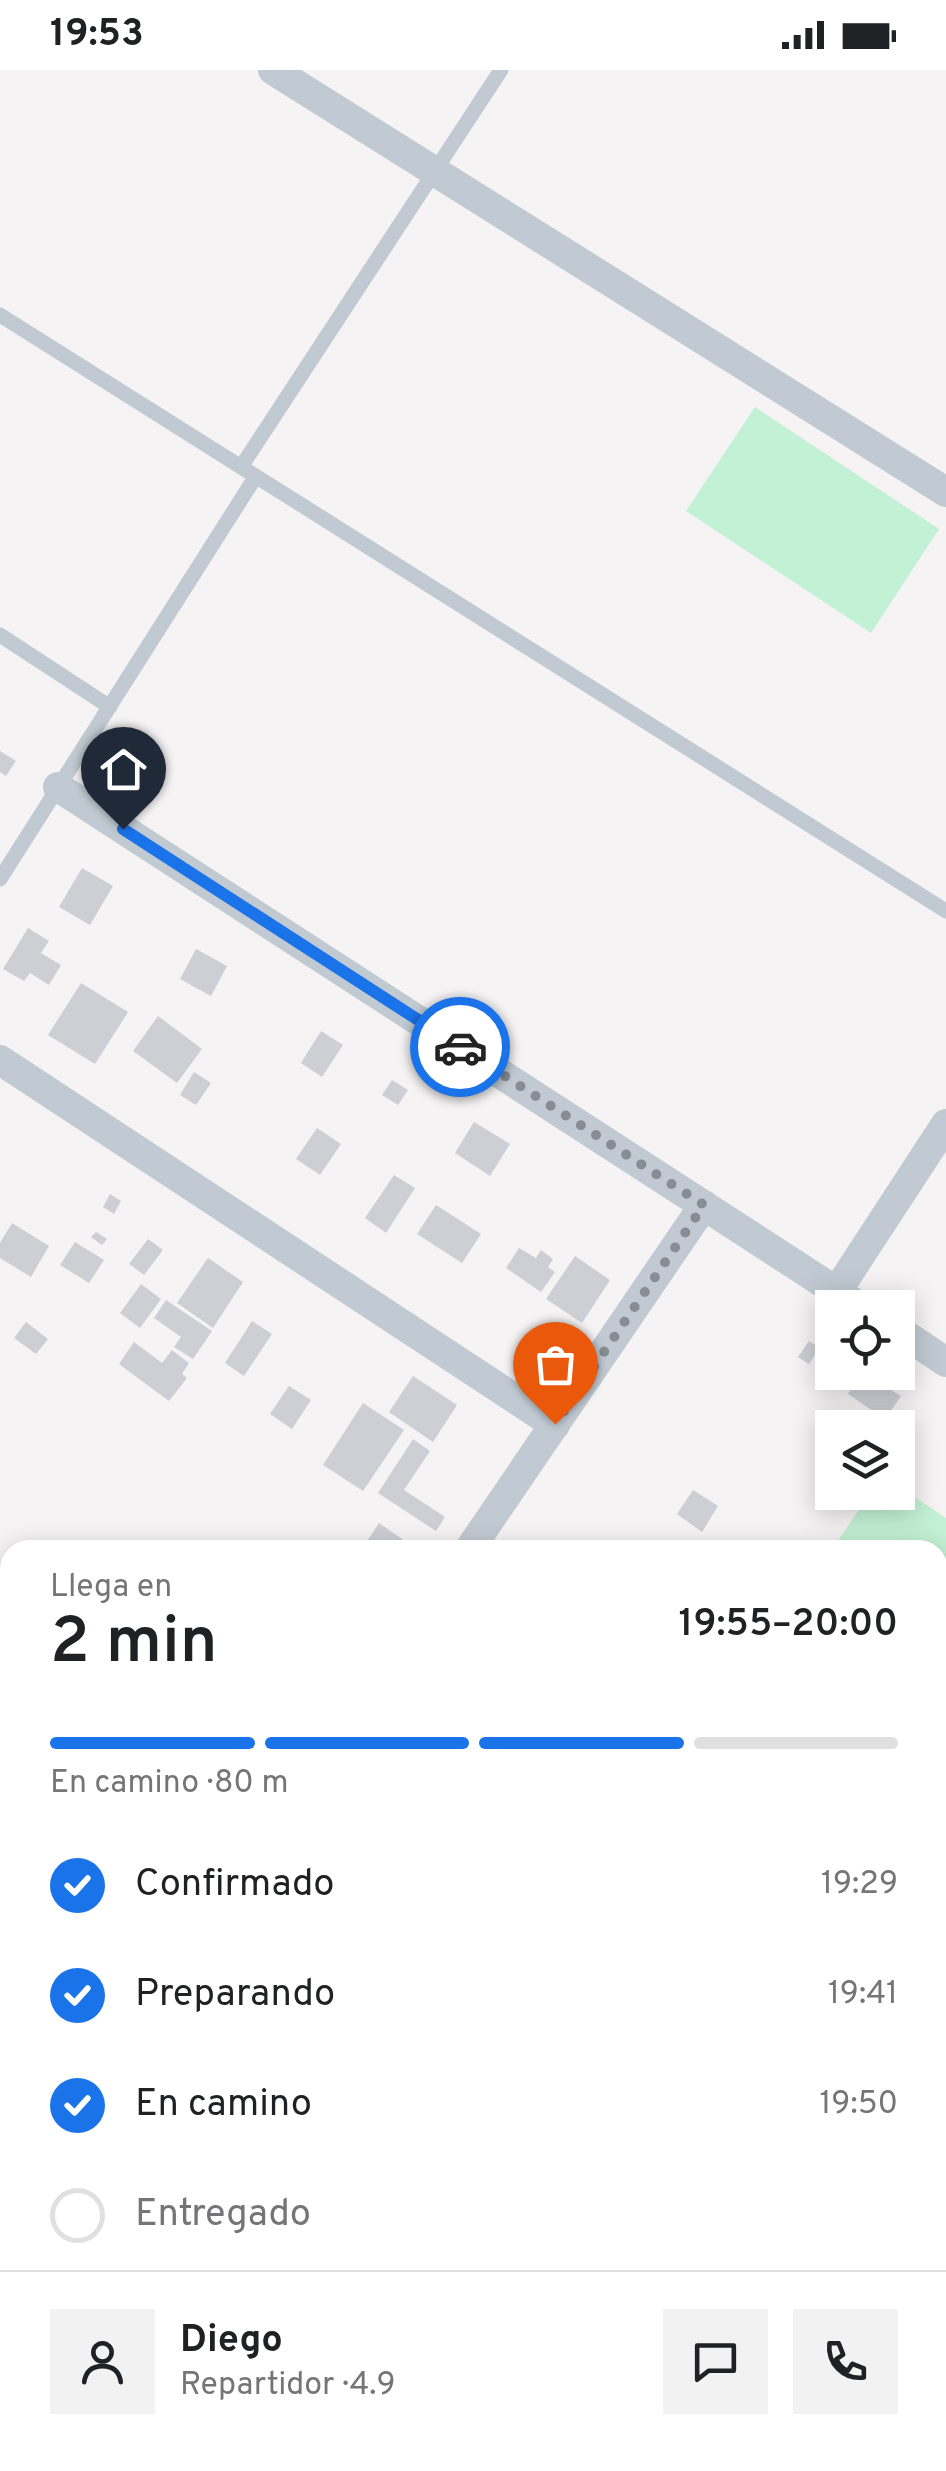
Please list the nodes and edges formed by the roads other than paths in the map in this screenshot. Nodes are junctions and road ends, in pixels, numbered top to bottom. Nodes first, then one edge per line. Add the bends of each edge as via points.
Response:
1 (273, 70) edge
2 (501, 70) edge
3 (434, 171) junction
4 (0, 315) edge
5 (240, 467) junction
6 (256, 476) junction
7 (946, 492) edge
8 (0, 635) edge
9 (110, 706) junction
10 (58, 787) junction
11 (0, 878) edge
12 (946, 912) edge
13 (0, 1060) edge
14 (946, 1124) edge
15 (704, 1205) junction
16 (835, 1290) edge
17 (854, 1290) edge
18 (915, 1341) edge
19 (946, 1362) edge
20 (555, 1424) junction
21 (482, 1540) edge

1 - 3 street
2 - 3 lane
3 - 5 lane
3 - 7 street
4 - 5 lane
5 - 6 lane
6 - 9 lane
6 - 12 lane
8 - 9 lane
9 - 10 lane
10 - 11 lane
10 - 15 street
13 - 20 street
14 - 17 street
15 - 16 street
15 - 20 street
18 - 19 street
20 - 21 street

